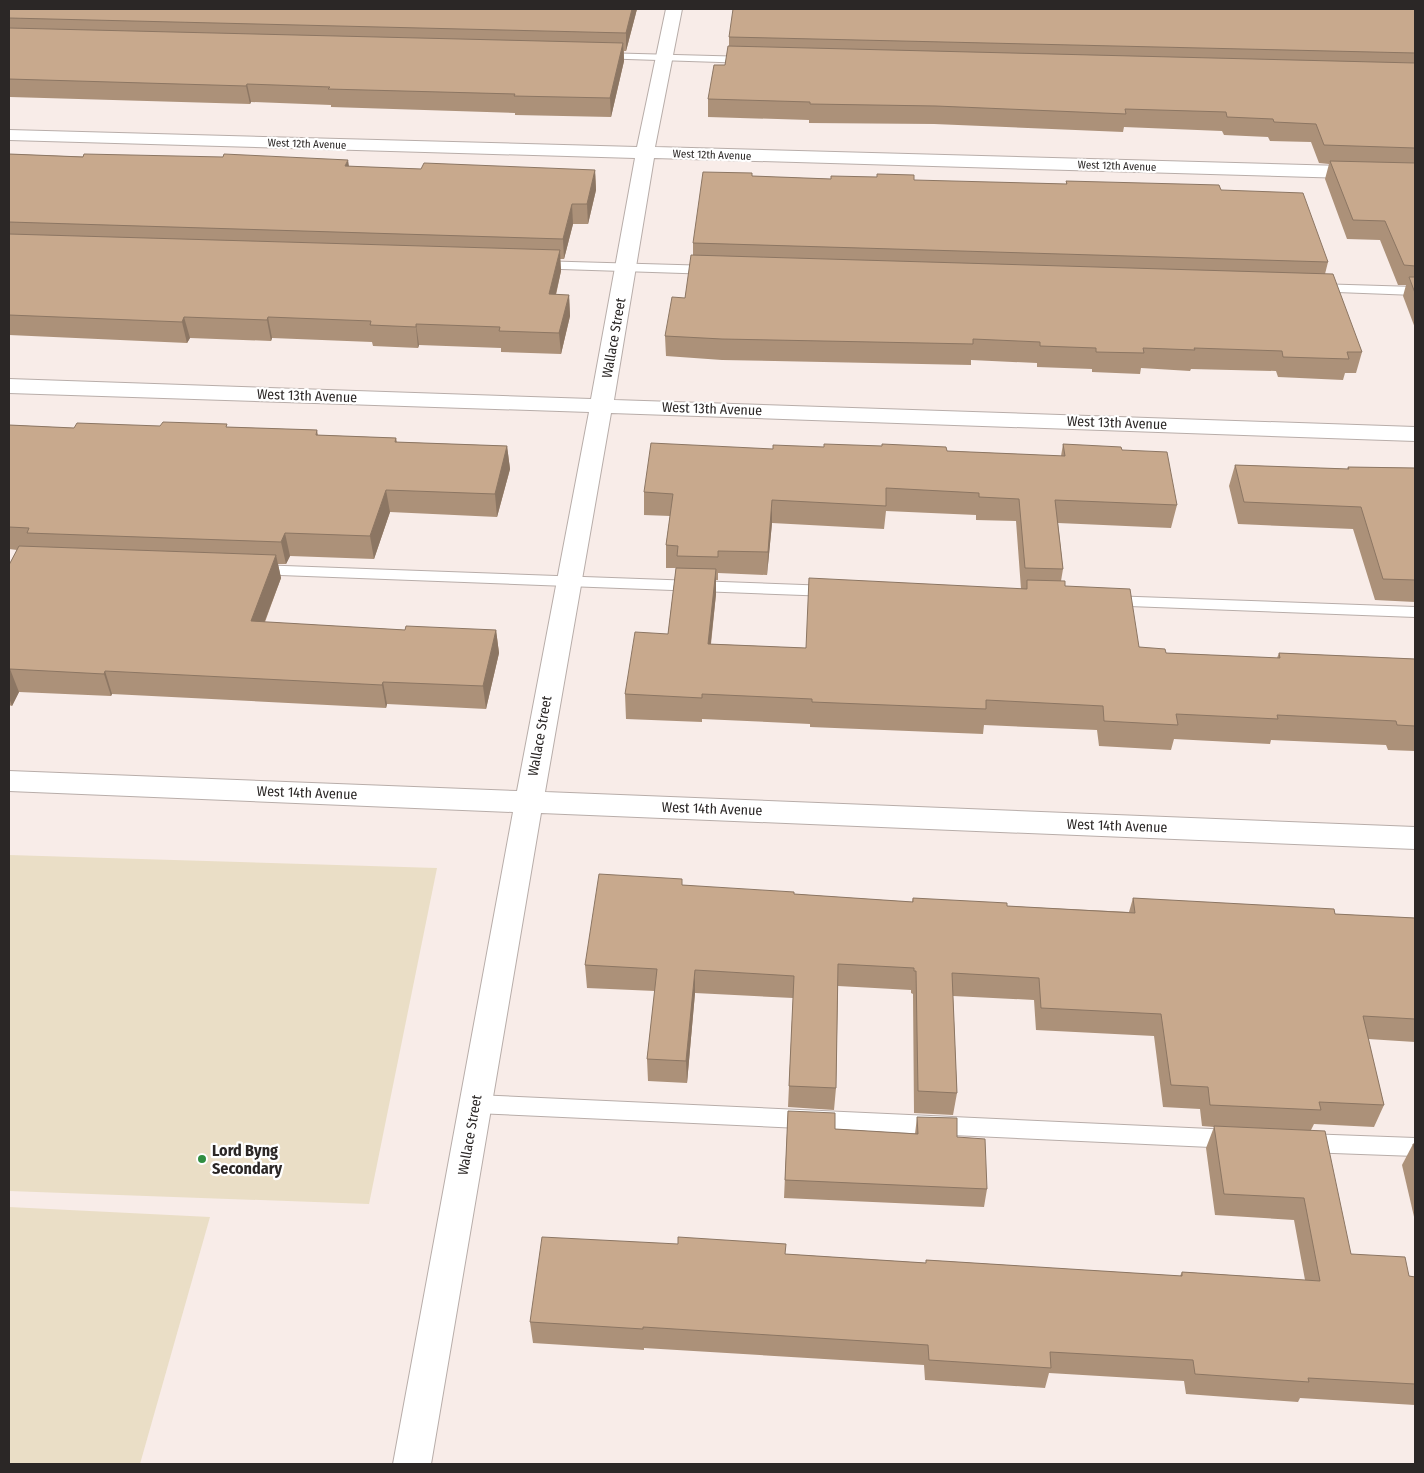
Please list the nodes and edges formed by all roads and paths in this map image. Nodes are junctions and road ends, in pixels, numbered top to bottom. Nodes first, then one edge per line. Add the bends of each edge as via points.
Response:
1 (674, 9) edge
2 (590, 56) edge
3 (664, 57) junction
4 (764, 60) edge
5 (9, 136) edge
6 (645, 153) junction
7 (1415, 174) edge
8 (527, 264) edge
9 (626, 267) junction
10 (726, 270) edge
11 (1305, 288) edge
12 (1415, 291) edge
13 (9, 386) edge
14 (601, 406) junction
15 (1415, 434) edge
16 (246, 569) edge
17 (568, 581) junction
18 (847, 591) edge
19 (1096, 600) edge
20 (1415, 612) edge
21 (9, 781) edge
22 (529, 802) junction
23 (1415, 838) edge
24 (476, 1104) junction
25 (1256, 1140) edge
26 (1286, 1142) edge
27 (1415, 1148) edge
28 (412, 1464) edge

1 - 3 street, Wallace Street
2 - 3 lane
3 - 4 lane
3 - 6 street, Wallace Street
5 - 6 street, West 12th Avenue
6 - 7 street, West 12th Avenue
6 - 9 street, Wallace Street
8 - 9 lane
9 - 10 lane
9 - 14 street, Wallace Street
11 - 12 lane
13 - 14 street, West 13th Avenue
14 - 15 street, West 13th Avenue
14 - 17 street, Wallace Street
16 - 17 lane
17 - 18 lane
17 - 22 street, Wallace Street
19 - 20 lane
21 - 22 street, West 14th Avenue
22 - 23 street, West 14th Avenue
22 - 24 street, Wallace Street
24 - 25 lane
24 - 28 street, Wallace Street
26 - 27 lane

